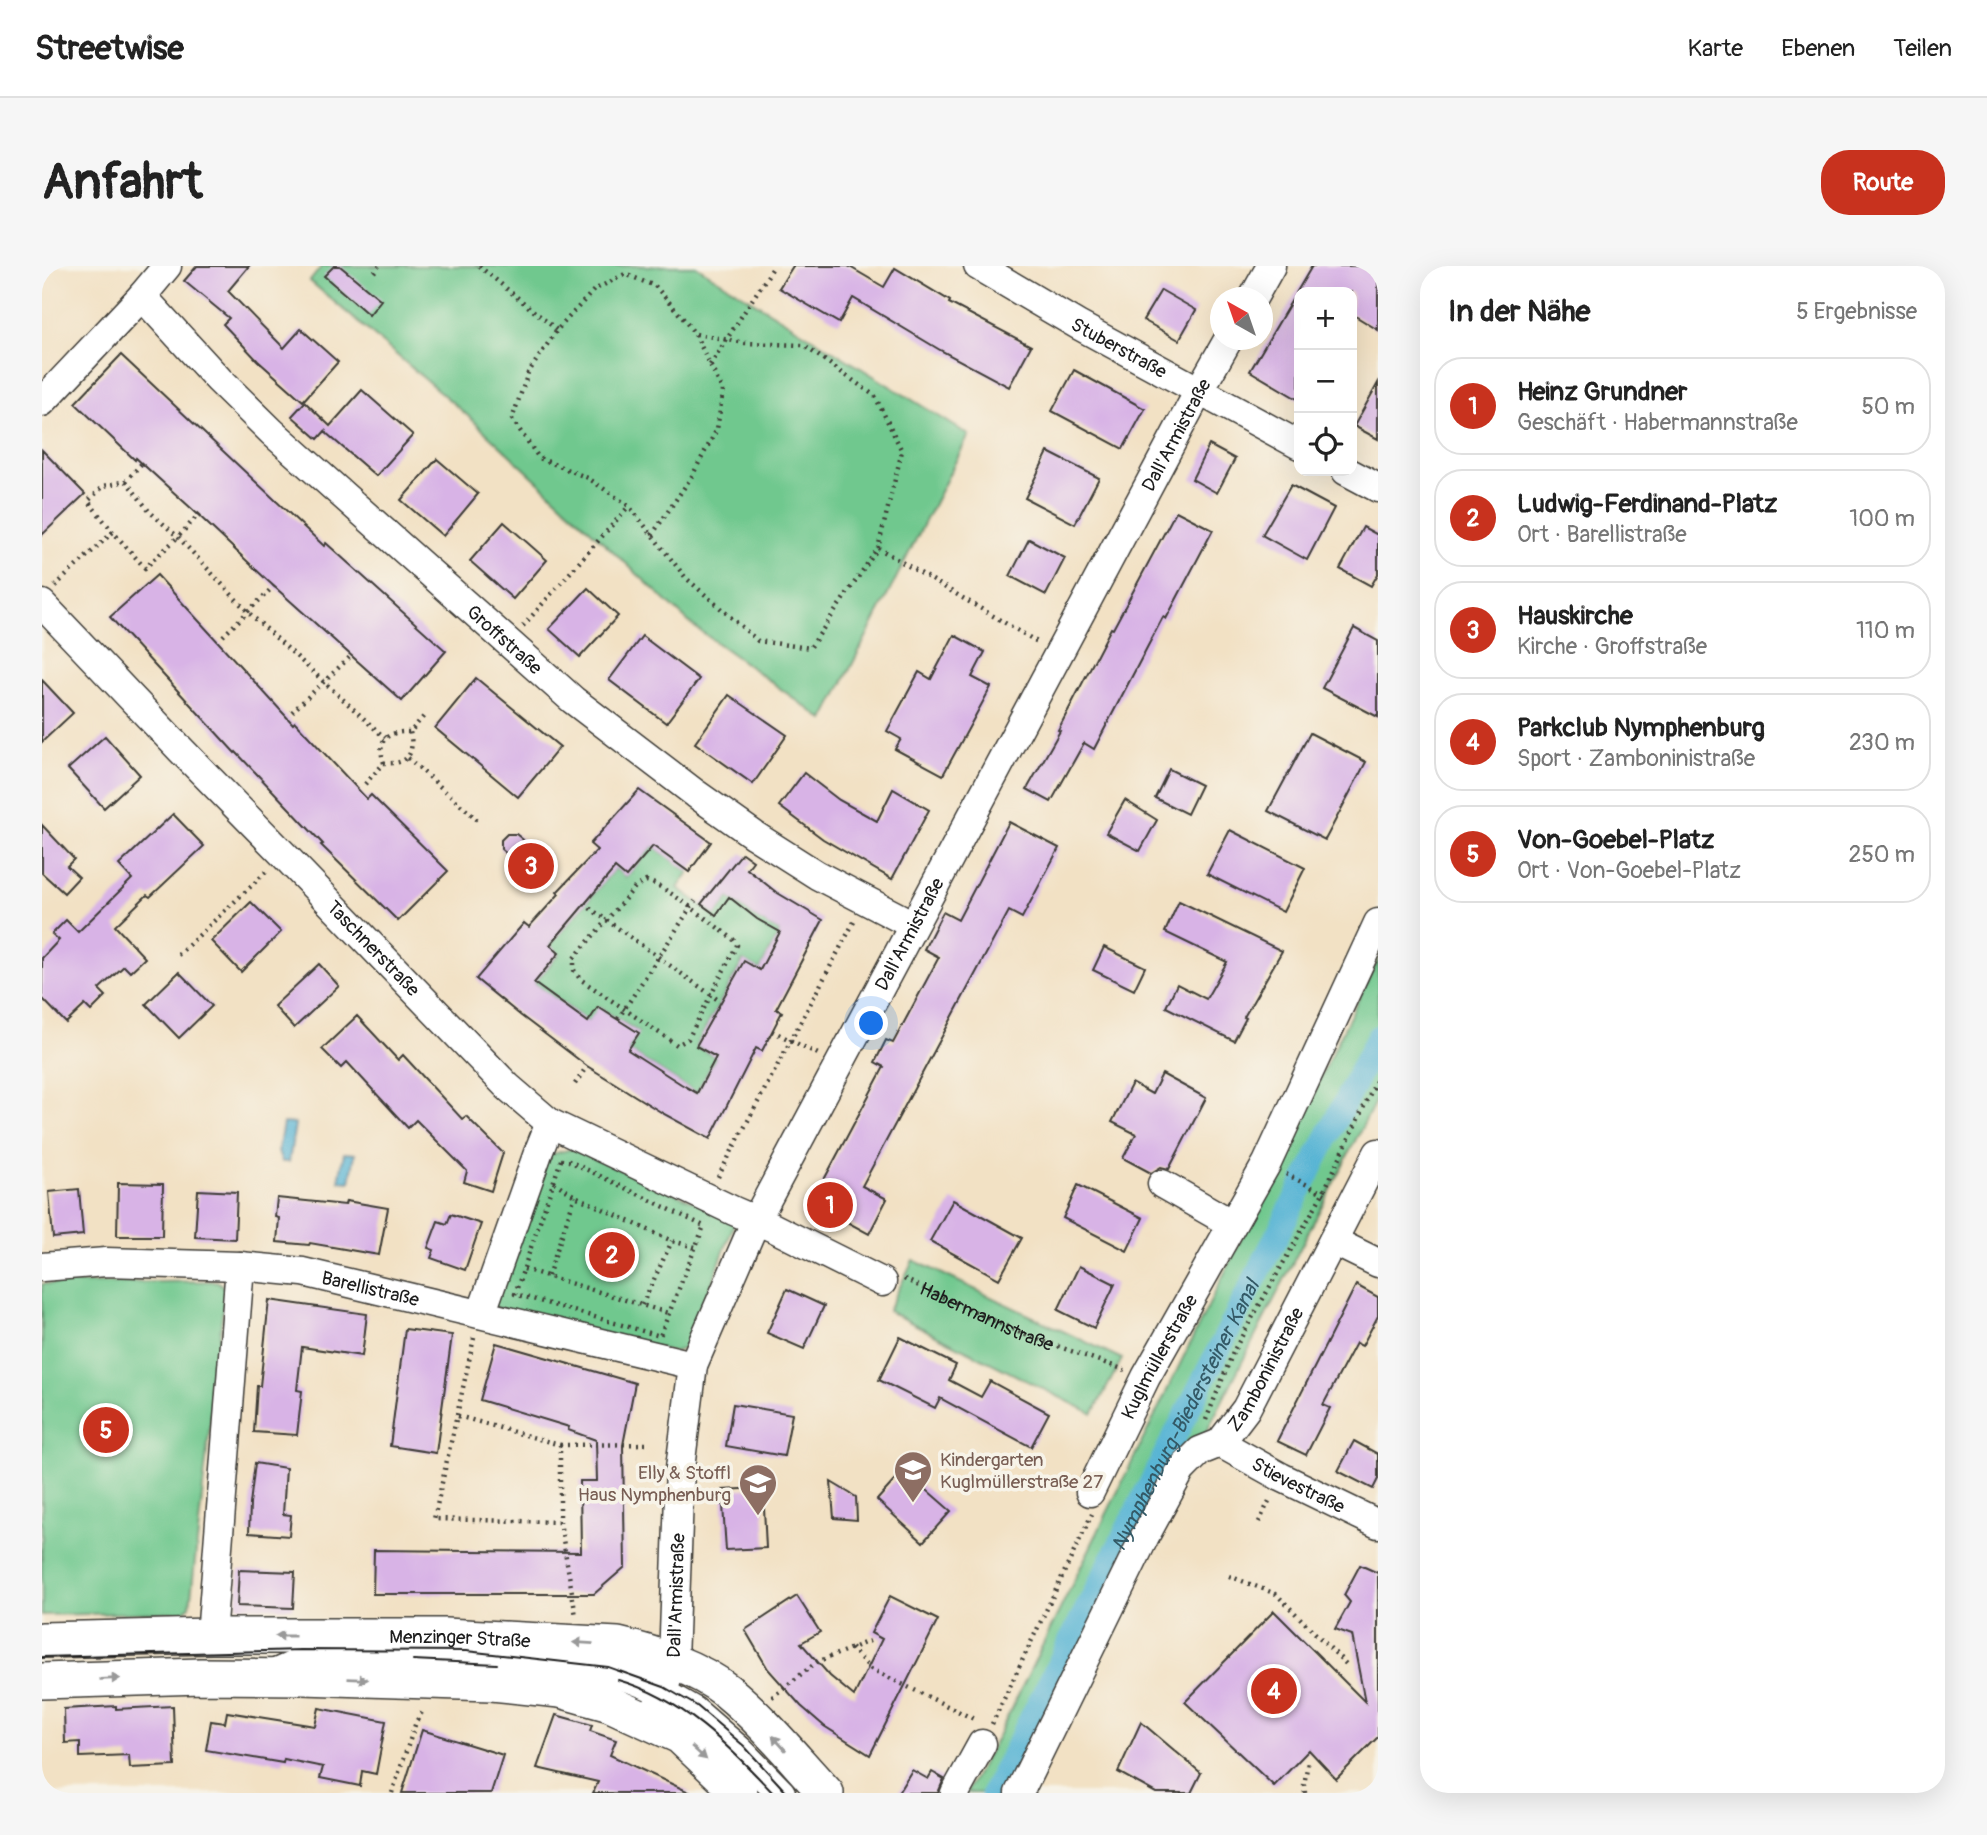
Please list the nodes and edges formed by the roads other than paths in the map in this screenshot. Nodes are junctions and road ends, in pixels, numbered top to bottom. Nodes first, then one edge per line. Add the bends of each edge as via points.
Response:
1 (167, 266) edge
2 (978, 266) edge
3 (1271, 266) edge
4 (1259, 287) edge
5 (142, 296) junction
6 (1222, 350) edge
7 (1199, 391) junction
8 (42, 402) edge
9 (1294, 442) edge
10 (1355, 476) edge
11 (1378, 488) edge
12 (47, 596) edge
13 (1378, 923) edge
14 (913, 925) junction
15 (550, 1123) junction
16 (1378, 1153) edge
17 (1162, 1184) dead end
18 (756, 1220) junction
19 (1232, 1224) junction
20 (1333, 1241) junction
21 (1378, 1263) edge
22 (240, 1266) junction
23 (42, 1267) edge
24 (881, 1282) road end
25 (481, 1314) junction
26 (693, 1365) junction
27 (1210, 1447) junction
28 (1090, 1492) road end
29 (1378, 1524) edge
30 (211, 1636) junction
31 (426, 1636) junction
32 (42, 1640) edge
33 (454, 1656) junction
34 (265, 1677) junction
35 (42, 1681) edge
36 (662, 1692) junction
37 (987, 1736) road end
38 (740, 1793) edge
39 (781, 1793) edge
40 (825, 1793) edge
41 (955, 1793) edge
42 (1019, 1793) edge

1 - 5 street
2 - 7 street, Stuberstraße
3 - 4 street
5 - 8 street
5 - 14 street, Groffstraße via 272,432 610,729 754,835 817,875
6 - 7 street, Dall'Armistraße
7 - 9 street, Stuberstraße
7 - 14 street, Dall'Armistraße
10 - 11 street
12 - 15 street, Taschnerstraße via 181,750 508,1087
13 - 19 street, Kuglmüllerstraße via 1267,1163
14 - 18 street, Dall'Armistraße
15 - 18 street, Taschnerstraße
15 - 25 street
16 - 20 street, Zamboninistraße
17 - 19 street
18 - 24 street
18 - 26 street, Dall'Armistraße
19 - 28 street, Kuglmüllerstraße via 1146,1377
20 - 21 street
20 - 27 street, Zamboninistraße via 1246,1409
22 - 23 street, Barellistraße via 106,1262
22 - 25 street, Barellistraße via 303,1272
22 - 30 street
25 - 26 street, Barellistraße
26 - 36 street, Dall'Armistraße
27 - 29 street, Stievestraße
27 - 42 street, Zamboninistraße via 1181,1470
31 -> 30 main road, Menzinger Straße
30 - 32 main road, Menzinger Straße
31 - 33 street
36 -> 31 main road, Menzinger Straße via 640,1650
33 - 34 street via 317,1655
33 - 36 street via 612,1673
35 -> 34 main road, Menzinger Straße
34 -> 36 main road, Menzinger Straße via 492,1683 560,1690 610,1704
36 -> 38 main road, Menzinger Straße via 680,1736
36 - 39 street via 715,1728
40 -> 36 main road, Menzinger Straße via 765,1726 725,1690
37 - 41 street

